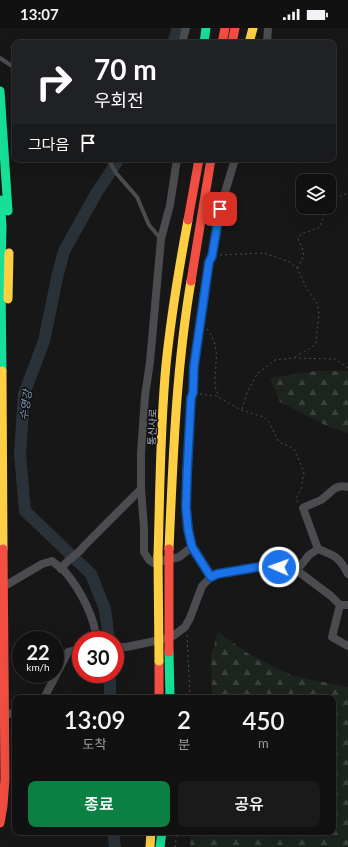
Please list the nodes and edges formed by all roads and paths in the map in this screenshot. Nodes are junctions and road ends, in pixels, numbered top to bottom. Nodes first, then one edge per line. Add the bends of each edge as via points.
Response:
1 (186, 28) edge
2 (206, 28) edge
3 (225, 28) edge
4 (235, 28) edge
5 (253, 28) edge
6 (268, 28) edge
7 (183, 40) edge
8 (204, 40) edge
9 (223, 40) edge
10 (233, 40) edge
11 (250, 40) edge
12 (267, 40) edge
13 (0, 58) edge
14 (12, 66) edge
15 (0, 91) edge
16 (110, 162) edge
17 (177, 162) edge
18 (198, 162) edge
19 (211, 162) edge
20 (234, 162) edge
21 (348, 193) edge
22 (0, 200) edge
23 (161, 239) junction
24 (212, 256) junction
25 (297, 268) junction
26 (201, 325) junction
27 (4, 342) junction
28 (294, 358) junction
29 (348, 368) edge
30 (193, 393) junction
31 (219, 397) junction
32 (241, 410) junction
33 (348, 487) edge
34 (142, 489) junction
35 (303, 508) junction
36 (192, 547) junction
37 (318, 549) junction
38 (62, 567) junction
39 (297, 570) junction
40 (348, 574) edge
41 (211, 577) junction
42 (3, 587) junction
43 (2, 604) edge
44 (344, 605) edge
45 (185, 627) junction
46 (95, 631) edge
47 (348, 646) edge
48 (124, 647) edge
49 (72, 651) edge
50 (46, 695) edge
51 (159, 695) edge
52 (170, 695) edge
53 (190, 695) edge
54 (12, 713) edge
55 (3, 716) junction
56 (0, 823) edge
57 (151, 835) edge
58 (162, 835) edge
59 (177, 835) edge
60 (150, 847) edge
61 (160, 847) edge
62 (175, 847) edge

1 - 7 street
2 - 8 main road
3 - 9 main road
4 - 10 main road
5 - 11 main road
6 - 12 street
13 - 14 lane
15 - 27 main road via 7,194 9,282
16 - 23 lane via 116,173 137,197 149,225
17 - 23 street via 170,205
18 - 51 main road, 통신사로, bridge via 169,339 163,412 158,556
19 - 52 main road, bridge via 185,314 176,402 169,549
20 - 24 street via 220,209
21 - 25 path via 331,203 319,228 301,234 298,239 304,252 304,259
22 - 27 main road
23 - 34 street via 145,396
24 - 25 path via 264,253 290,262
24 - 26 street via 209,262
25 - 28 path via 306,289 317,304 319,313 316,343
26 - 30 street via 194,366
26 - 31 path via 211,333 215,347 217,358 214,383
27 - 42 main road
28 - 29 path via 335,359
28 - 32 path via 275,360 257,374
30 - 31 path
30 - 36 street via 186,508
31 - 32 path
32 - 35 path via 264,417 279,442 294,450 304,472 301,489 296,498
33 - 35 street via 332,490 322,500
34 - 36 street via 144,552 149,560 154,563 179,557
34 - 38 street
35 - 37 street
36 - 41 street
37 - 39 street
37 - 40 street via 336,556
38 - 42 street via 52,561 42,564
38 - 46 street via 86,602
39 - 41 street via 264,566
39 - 44 street
41 - 45 street via 202,586
42 - 43 main road
43 - 55 main road
44 - 47 street via 332,637
45 - 48 street via 173,636
45 - 53 path
49 - 50 street via 68,652
54 - 55 street
55 - 56 main road via 5,779
57 - 60 main road
58 - 61 main road
59 - 62 path

